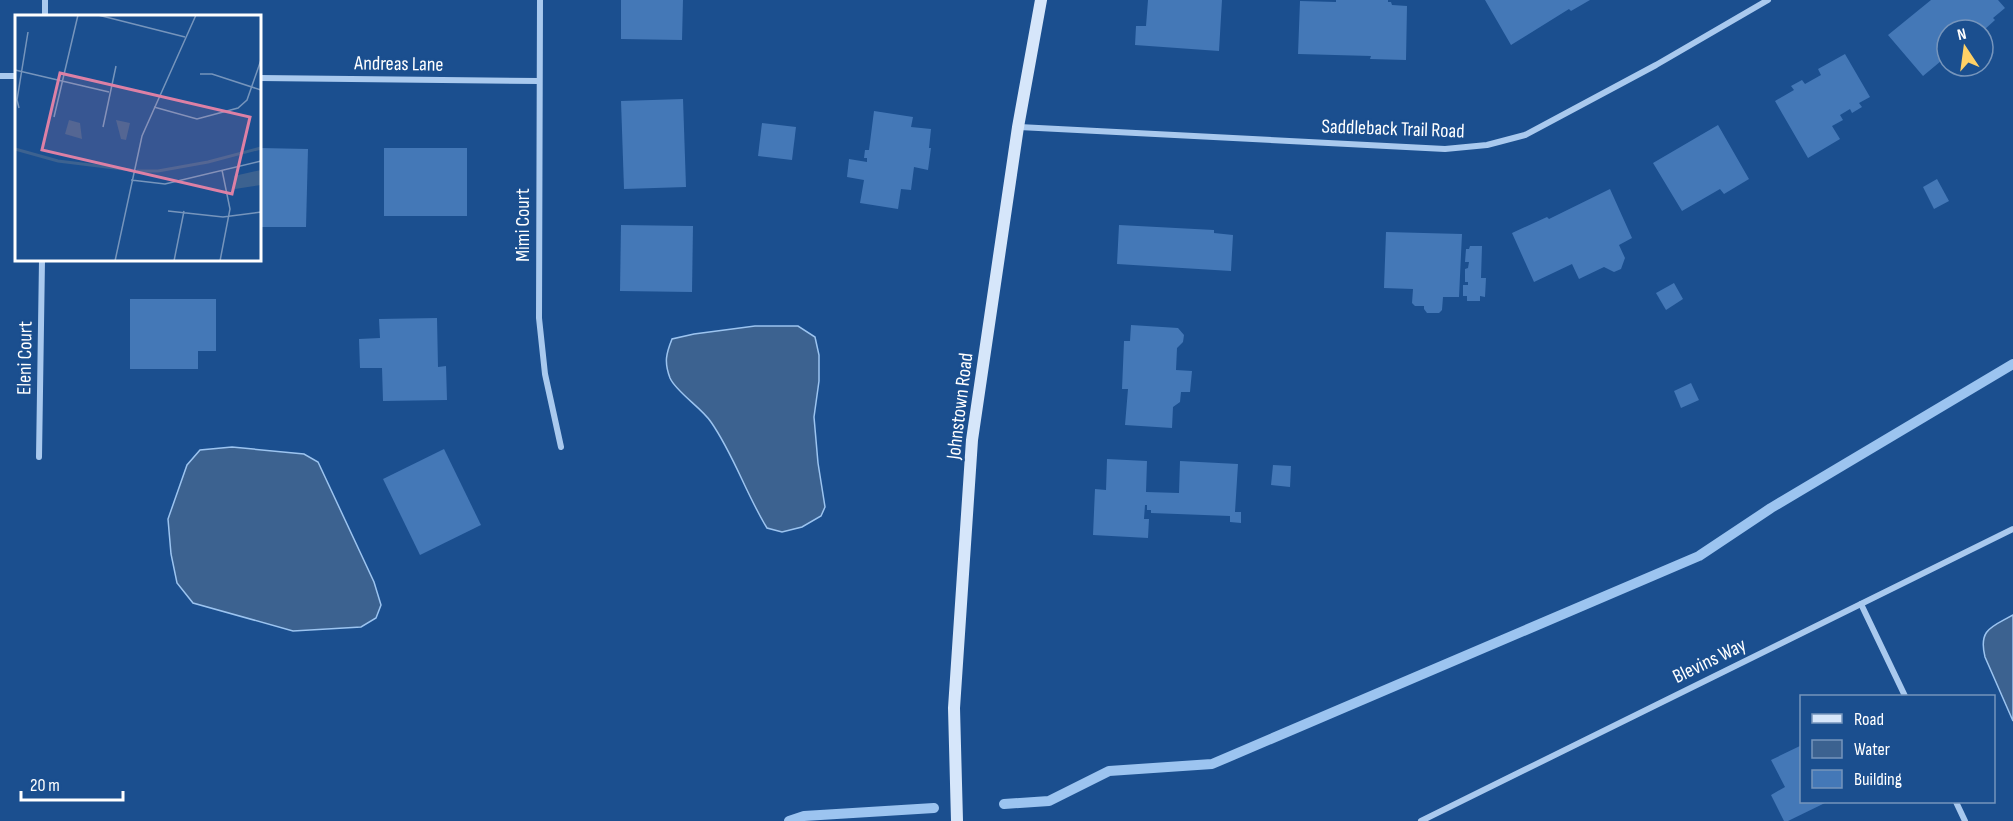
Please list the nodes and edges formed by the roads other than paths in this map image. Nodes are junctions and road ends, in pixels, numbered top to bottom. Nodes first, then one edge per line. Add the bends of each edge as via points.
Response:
1 (540, 0) edge
2 (1041, 0) edge
3 (1768, 0) edge
4 (261, 78) edge
5 (539, 81) junction
6 (1018, 127) junction
7 (42, 261) edge
8 (561, 447) dead end
9 (39, 457) dead end
10 (2013, 529) edge
11 (1861, 604) junction
12 (1905, 695) edge
13 (1957, 803) edge
14 (957, 821) edge
15 (1421, 821) edge
16 (1965, 821) edge

1 - 5 street, Mimi Court
2 - 6 main road, Johnstown Road
3 - 6 street, Saddleback Trail Road via 1525,135 1487,145 1445,149
4 - 5 street, Andreas Lane
5 - 8 street, Mimi Court via 539,318 545,374
6 - 14 main road, Johnstown Road via 972,440 954,708
7 - 9 street, Eleni Court
10 - 11 street, Blevins Way
11 - 12 street
11 - 15 street, Blevins Way
13 - 16 street

